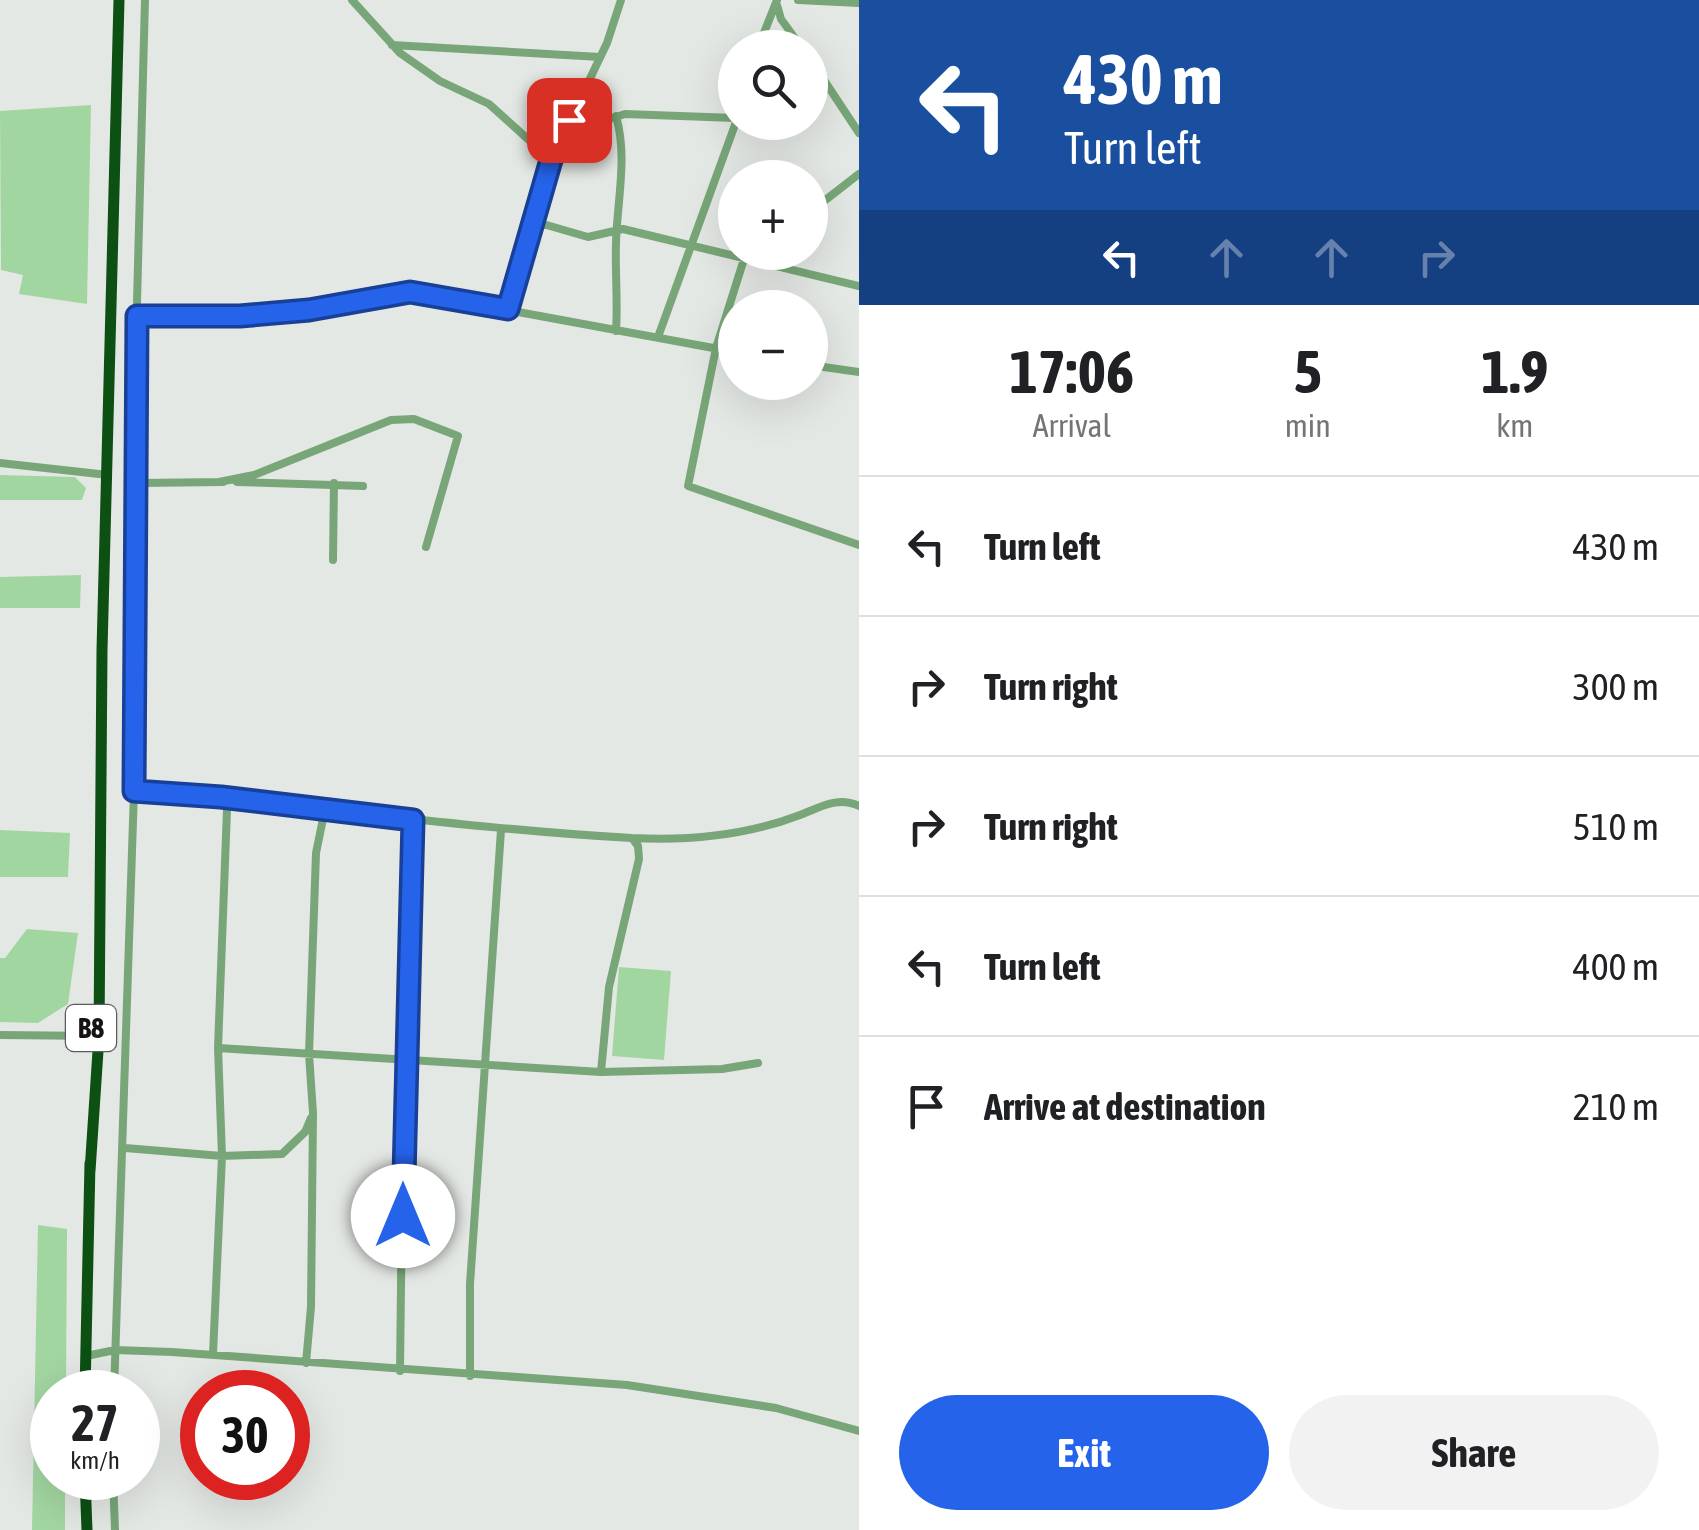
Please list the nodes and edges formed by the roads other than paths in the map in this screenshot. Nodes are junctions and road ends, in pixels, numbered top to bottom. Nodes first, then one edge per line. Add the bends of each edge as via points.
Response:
1 (119, 0) edge
2 (145, 0) edge
3 (352, 0) edge
4 (620, 0) edge
5 (798, 0) edge
6 (777, 3) edge
7 (859, 3) edge
8 (766, 30) edge
9 (788, 30) edge
10 (392, 44) junction
11 (600, 56) junction
12 (828, 85) edge
13 (587, 88) junction
14 (613, 117) junction
15 (718, 120) edge
16 (859, 132) edge
17 (563, 134) junction
18 (729, 140) edge
19 (551, 160) junction
20 (859, 174) edge
21 (828, 198) edge
22 (617, 229) junction
23 (530, 231) junction
24 (692, 244) junction
25 (718, 251) edge
26 (740, 270) edge
27 (793, 270) edge
28 (859, 286) edge
29 (508, 309) junction
30 (137, 316) junction
31 (616, 331) junction
32 (658, 337) junction
33 (716, 348) junction
34 (828, 368) edge
35 (859, 372) edge
36 (0, 463) edge
37 (108, 475) junction
38 (219, 482) junction
39 (138, 483) junction
40 (334, 484) junction
41 (363, 486) dead end
42 (859, 545) edge
43 (426, 547) dead end
44 (333, 560) dead end
45 (134, 791) junction
46 (221, 797) junction
47 (859, 806) edge
48 (324, 809) junction
49 (413, 820) junction
50 (501, 830) junction
51 (632, 838) junction
52 (0, 1034) edge
53 (95, 1036) junction
54 (218, 1048) junction
55 (309, 1054) junction
56 (405, 1058) junction
57 (758, 1063) dead end
58 (485, 1064) junction
59 (601, 1072) junction
60 (313, 1114) junction
61 (124, 1148) junction
62 (222, 1156) junction
63 (114, 1350) junction
64 (213, 1354) junction
65 (86, 1356) junction
66 (306, 1363) junction
67 (86, 1370) edge
68 (114, 1370) edge
69 (400, 1371) junction
70 (470, 1376) junction
71 (859, 1431) edge
72 (86, 1500) edge
73 (114, 1500) edge
74 (88, 1530) edge
75 (115, 1530) edge

1 - 37 highway, B8
2 - 30 street
3 - 10 street
4 - 11 street
5 - 7 street
6 - 8 street
6 - 9 street
10 - 11 street
10 - 19 street via 440,81 489,104
11 - 13 street
12 - 16 street
13 - 14 street via 591,103
13 - 17 street
14 - 15 street
14 - 17 street
14 - 22 street via 622,168
17 - 19 street
18 - 24 street
19 - 23 street
20 - 21 street
22 - 23 street via 588,237 543,224
22 - 24 street
22 - 31 street
23 - 29 street
24 - 25 street
24 - 32 street
26 - 33 street
27 - 28 street
29 - 30 street via 410,292 309,310
29 - 31 street
30 - 39 street
31 - 32 street
32 - 33 street
33 - 42 street via 688,486
34 - 35 street
36 - 37 street
37 - 53 highway, B8
38 - 39 street
38 - 40 street
38 - 43 street via 254,475 390,420 414,420 458,436
39 - 45 street
40 - 41 street
40 - 44 street
45 - 46 street
45 - 61 street
46 - 48 street
46 - 54 street via 227,809
47 - 51 street via 833,802 769,825 704,837
48 - 49 street
48 - 55 street via 316,853
49 - 50 street
49 - 56 street
50 - 51 street
50 - 58 street
51 - 59 street via 639,860 609,987
52 - 53 street
53 - 65 highway, B8
54 - 55 street
54 - 62 street
55 - 56 street
55 - 60 street
56 - 58 street
56 - 69 street
57 - 59 street
58 - 59 street
58 - 70 street
60 - 62 street via 282,1154
60 - 66 street
61 - 62 street
61 - 63 street
62 - 64 street
63 - 64 street
63 - 65 street
63 - 68 street
64 - 66 street
65 - 67 highway, B8
66 - 69 street
69 - 70 street
70 - 71 street via 627,1385 776,1408
72 - 74 highway
73 - 75 street

